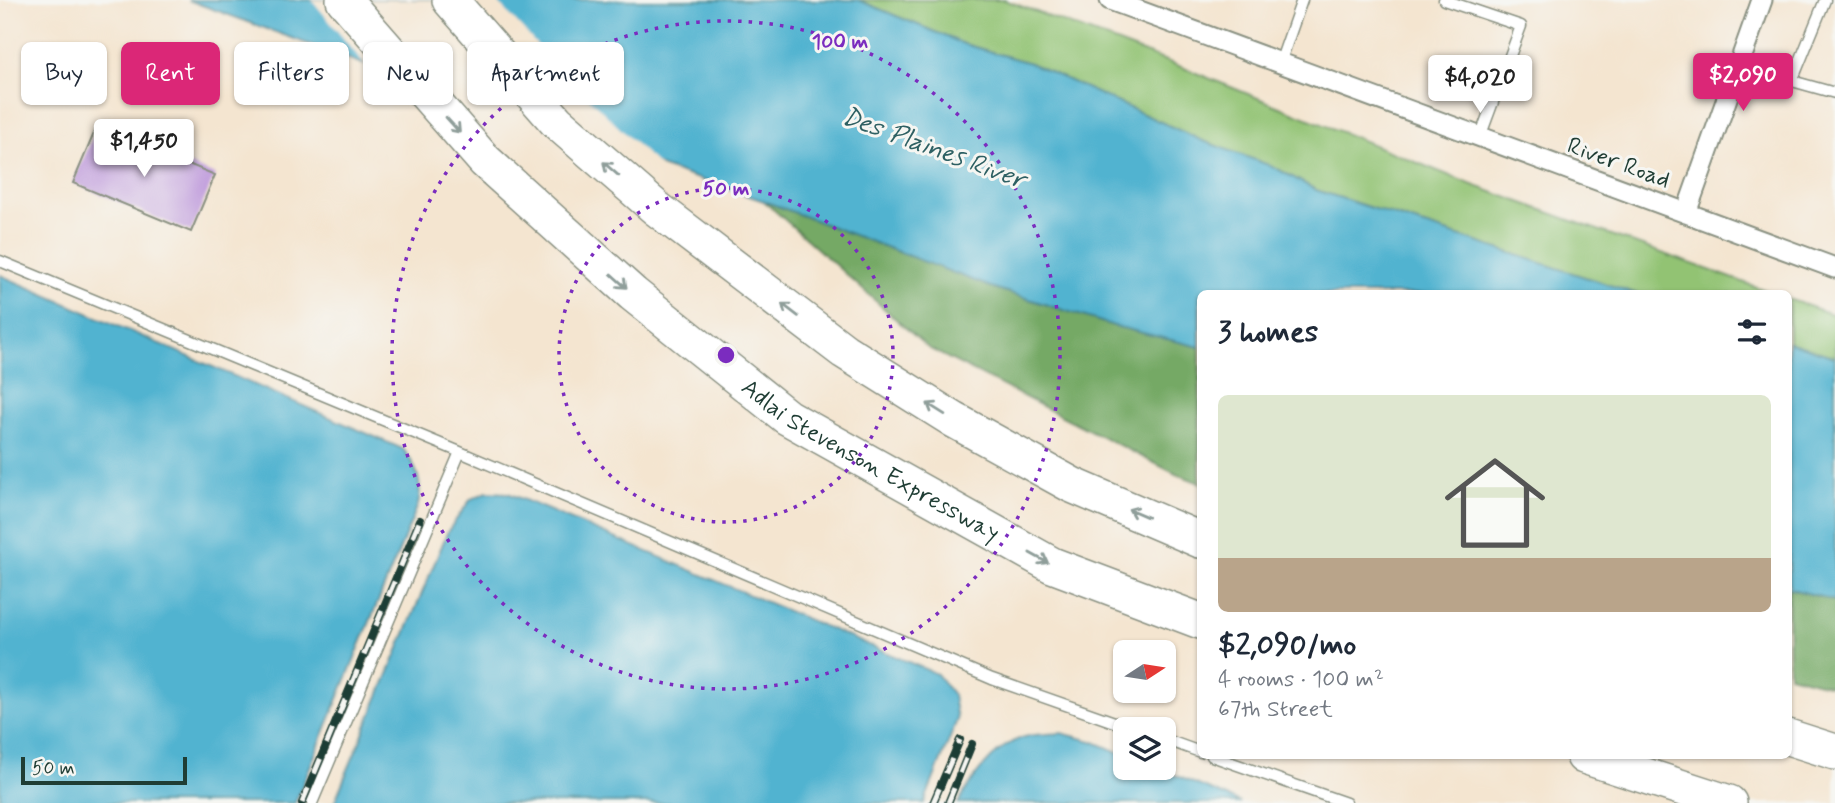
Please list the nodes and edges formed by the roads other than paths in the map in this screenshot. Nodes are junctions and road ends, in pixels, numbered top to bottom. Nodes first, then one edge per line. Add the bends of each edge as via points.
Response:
1 (344, 0) edge
2 (450, 0) edge
3 (1111, 0) edge
4 (1302, 0) edge
5 (1444, 0) edge
6 (1762, 0) edge
7 (1825, 0) edge
8 (1280, 62) junction
9 (1739, 63) junction
10 (1792, 81) junction
11 (1835, 93) edge
12 (1480, 136) junction
13 (1686, 212) junction
14 (0, 261) edge
15 (1835, 268) edge
16 (460, 452) junction
17 (1197, 539) edge
18 (1197, 620) edge
19 (1113, 722) edge
20 (1792, 738) edge
21 (1176, 743) edge
22 (1197, 751) edge
23 (1835, 752) edge
24 (1221, 759) edge
25 (1593, 759) edge
26 (312, 803) edge
27 (1346, 803) edge
28 (1730, 803) edge

1 -> 18 highway, Adlai Stevenson Expressway via 485,161 633,293 787,417 1052,565
17 -> 2 highway via 1072,485 954,421 844,351 656,208 567,130
3 - 8 street, River Road
4 - 8 lane
5 - 12 lane via 1521,26
6 - 9 street
7 - 10 lane
8 - 12 street, River Road
9 - 10 lane
9 - 13 street
10 - 11 lane
12 - 13 street, River Road
13 - 15 street, River Road
14 - 16 lane
16 - 19 lane via 992,679
16 - 26 lane
20 - 23 highway
21 - 22 lane
24 - 27 lane
25 - 28 highway

